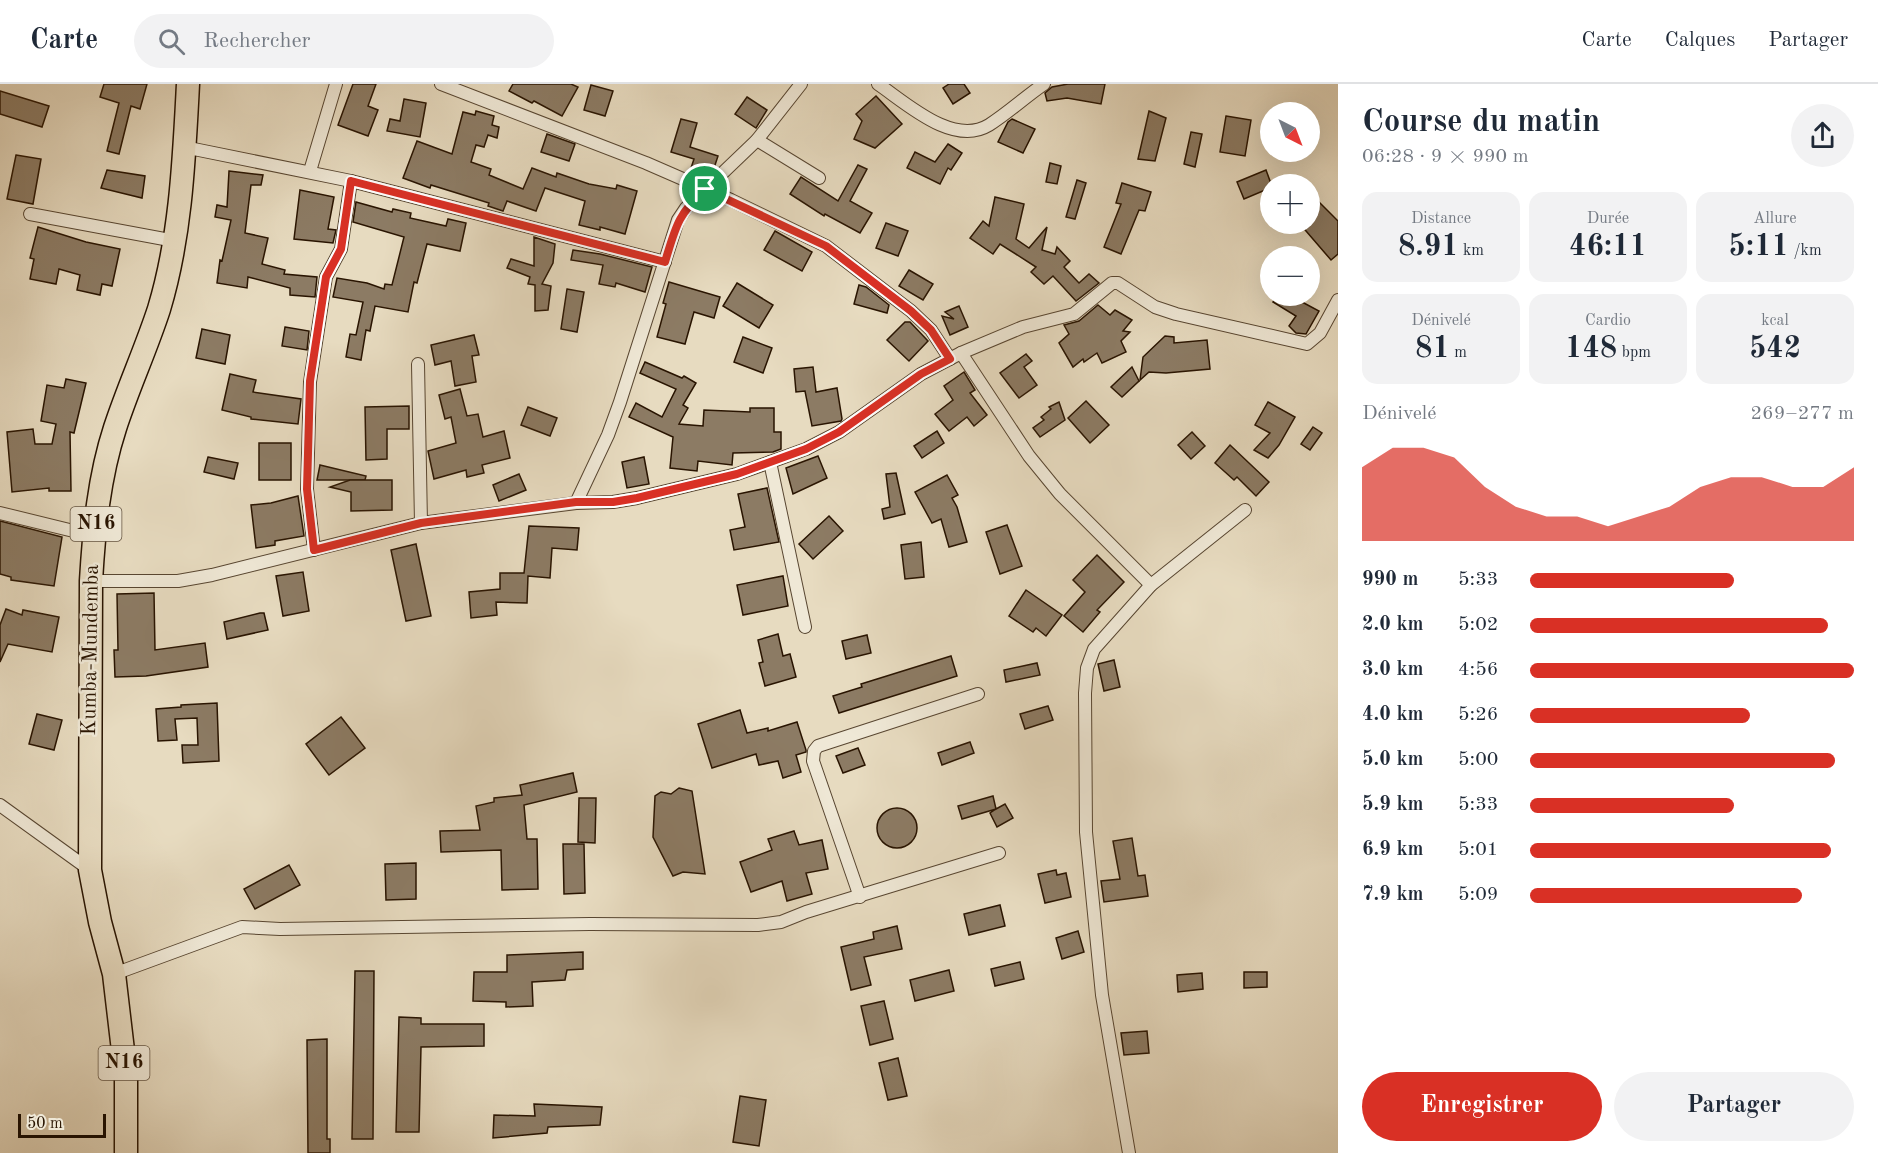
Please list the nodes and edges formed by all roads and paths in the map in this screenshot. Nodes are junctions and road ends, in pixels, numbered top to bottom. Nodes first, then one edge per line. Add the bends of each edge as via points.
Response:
1 (188, 84) edge
2 (336, 84) edge
3 (441, 84) edge
4 (801, 84) edge
5 (879, 84) edge
6 (1044, 84) edge
7 (756, 140) junction
8 (184, 147) junction
9 (310, 171) junction
10 (819, 178) dead end
11 (351, 181) junction
12 (705, 189) junction
13 (30, 214) dead end
14 (175, 242) junction
15 (665, 262) junction
16 (1338, 300) edge
17 (955, 356) junction
18 (418, 364) dead end
19 (771, 462) junction
20 (576, 502) junction
21 (1245, 510) dead end
22 (0, 513) edge
23 (421, 523) junction
24 (94, 537) junction
25 (314, 550) junction
26 (91, 581) junction
27 (1151, 585) junction
28 (805, 627) dead end
29 (978, 694) dead end
30 (0, 805) edge
31 (999, 853) dead end
32 (90, 870) junction
33 (860, 897) junction
34 (114, 974) junction
35 (126, 1153) edge
36 (1129, 1153) edge

1 - 8 highway, Kumba-Mundemba / N16
2 - 9 street
3 - 12 street
4 - 7 street
5 - 6 street via 932,121 948,128 971,130 989,125
7 - 10 street
7 - 12 street
8 - 9 street
8 - 14 highway, Kumba-Mundemba / N16
9 - 11 street
11 - 15 street
11 - 25 street via 341,249 326,277 310,381 307,489
12 - 15 street via 678,220
12 - 17 street via 826,246 911,311
13 - 14 street
14 - 24 highway, Kumba-Mundemba / N16 via 159,309 114,430
15 - 20 street via 608,435
16 - 17 street via 1320,333 1307,344 1176,314 1155,307 1116,282 1074,314 1023,327
17 - 19 street via 921,374 839,432
17 - 27 street via 1060,494
18 - 23 street
19 - 20 street via 637,498
19 - 28 street
20 - 23 street
21 - 27 street
22 - 24 street
23 - 25 street
24 - 26 highway, Kumba-Mundemba / N16
25 - 26 street via 178,581
26 - 32 highway, Kumba-Mundemba / N16
27 - 36 street via 1094,649 1085,693 1088,856 1102,995
29 - 33 street via 818,746 814,751 813,761
30 - 32 street
31 - 33 street
32 - 34 highway, Kumba-Mundemba / N16
33 - 34 street via 781,922 758,925 242,927
34 - 35 highway, Kumba-Mundemba / N16 via 126,1076

